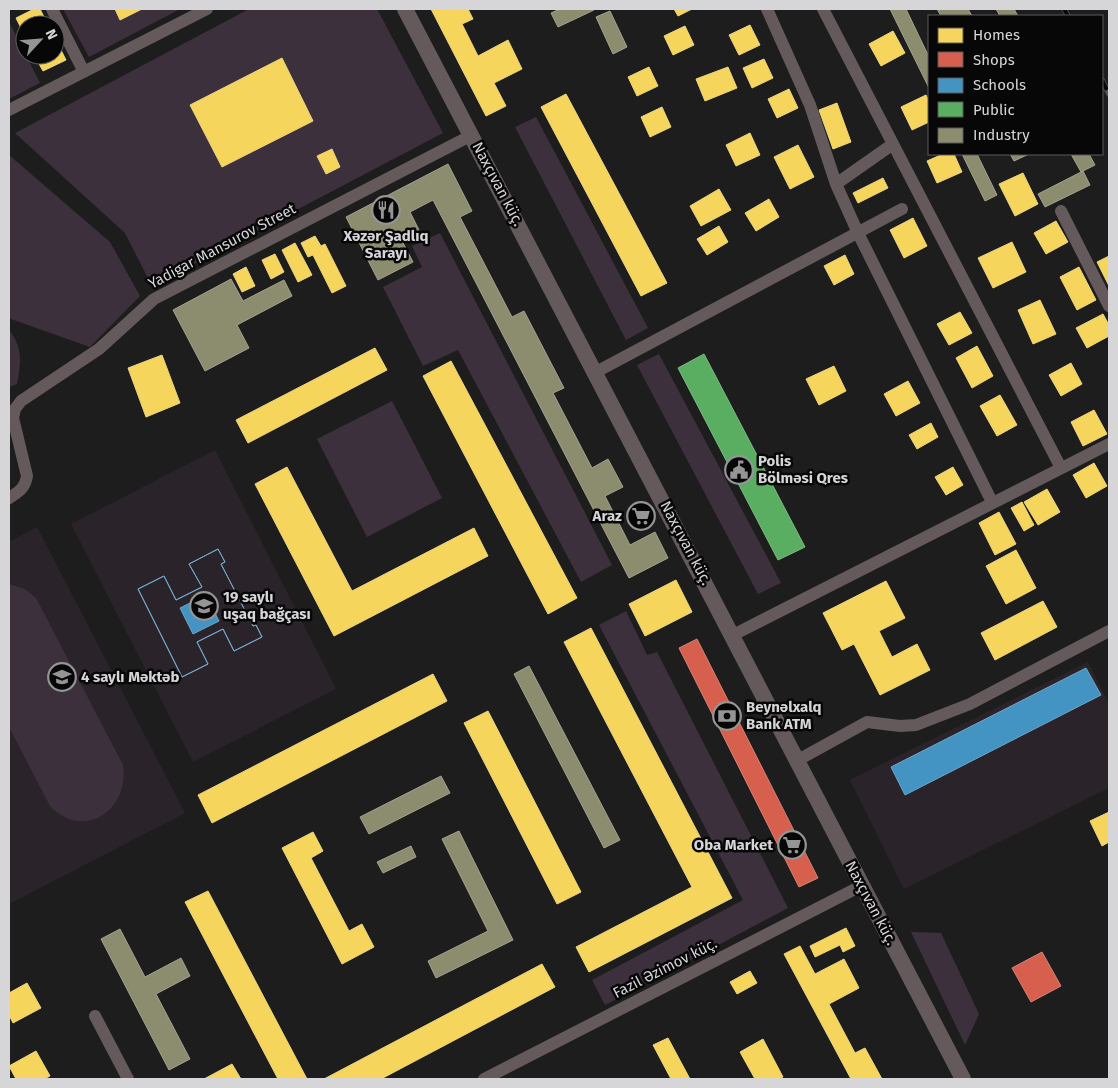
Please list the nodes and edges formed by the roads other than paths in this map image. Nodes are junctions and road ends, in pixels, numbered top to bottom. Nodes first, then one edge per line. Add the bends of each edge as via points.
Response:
1 (52, 9) edge
2 (207, 9) edge
3 (406, 9) edge
4 (768, 9) edge
5 (823, 9) edge
6 (84, 72) junction
7 (9, 110) edge
8 (472, 135) junction
9 (893, 144) junction
10 (836, 184) junction
11 (902, 209) dead end
12 (1062, 211) dead end
13 (858, 232) junction
14 (1109, 306) edge
15 (596, 372) junction
16 (1109, 444) edge
17 (1061, 468) junction
18 (9, 498) edge
19 (992, 502) junction
20 (1109, 631) edge
21 (734, 635) junction
22 (798, 760) junction
23 (862, 886) junction
24 (95, 1016) dead end
25 (128, 1079) edge
26 (484, 1079) edge
27 (963, 1079) edge

1 - 6 street
2 - 6 street
3 - 8 street, Naxçıvan küç.
4 - 10 street via 810,105
5 - 9 street
6 - 7 street
8 - 15 street, Naxçıvan küç.
8 - 18 street, Yadigar Mansurov Street via 154,299 99,349 21,401 13,418 26,476 25,485
9 - 10 street
9 - 17 street
10 - 13 street
11 - 13 street
12 - 14 street
13 - 15 street
13 - 19 street
15 - 21 street, Naxçıvan küç.
16 - 17 street
17 - 19 street
19 - 21 street
20 - 22 street via 970,704 916,725 866,722
21 - 22 street, Naxçıvan küç.
22 - 23 street, Naxçıvan küç.
23 - 26 street, Fazil Əzimov küç.
23 - 27 street, Naxçıvan küç.
24 - 25 street

